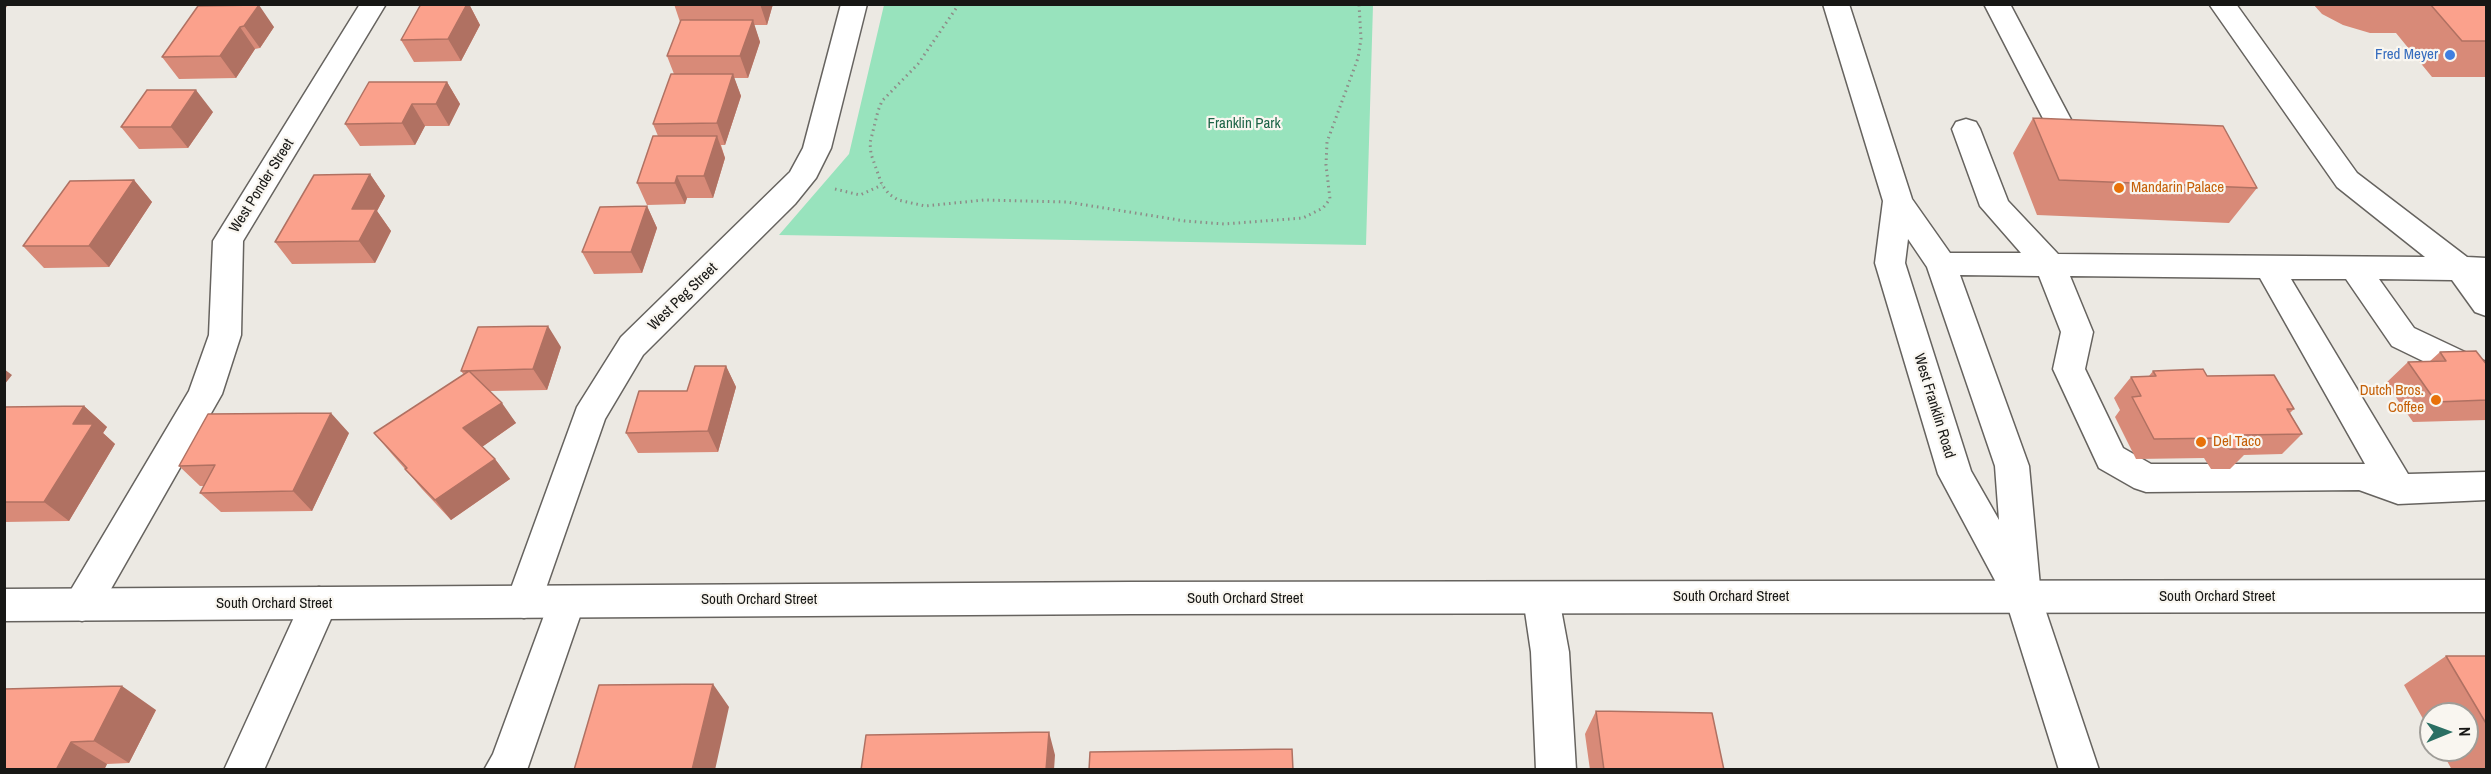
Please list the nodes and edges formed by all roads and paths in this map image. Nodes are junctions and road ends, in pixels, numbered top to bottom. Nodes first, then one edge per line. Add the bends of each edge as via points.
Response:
1 (373, 4) edge
2 (854, 4) edge
3 (958, 4) edge
4 (1359, 4) edge
5 (1836, 4) edge
6 (1997, 4) edge
7 (2222, 4) edge
8 (1966, 129) dead end
9 (2062, 129) edge
10 (801, 178) junction
11 (882, 185) junction
12 (1898, 201) junction
13 (1941, 264) junction
14 (2050, 264) junction
15 (2268, 266) junction
16 (2354, 267) junction
17 (2474, 269) edge
18 (2487, 304) edge
19 (2487, 392) edge
20 (2487, 486) edge
21 (2398, 489) junction
22 (2487, 596) edge
23 (2023, 597) junction
24 (1541, 598) junction
25 (524, 602) junction
26 (567, 602) junction
27 (319, 603) junction
28 (4, 605) edge
29 (82, 605) junction
30 (244, 770) edge
31 (504, 770) edge
32 (1557, 770) edge
33 (2079, 770) edge

1 - 29 street, West Ponder Street via 228,241 225,335 205,394
2 - 10 street, West Peg Street via 817,148
3 - 11 path via 918,64 882,101 870,143
4 - 11 path via 1358,58 1327,142 1331,194 1323,208 1310,216 1224,224 1060,202 984,200 924,206 898,200
5 - 12 street, West Franklin Road
6 - 9 street
7 - 17 street via 2347,180
8 - 14 street via 1995,206
10 - 11 path via 860,195
10 - 25 street, West Peg Street via 632,346 590,416
12 - 13 street, West Franklin Road
12 - 23 street, West Franklin Road via 1890,263 1955,474
13 - 14 street
13 - 23 street, West Franklin Road via 2012,466
14 - 15 street
14 - 21 street via 2077,332 2069,369 2111,458 2146,478 2359,476
15 - 16 street
15 - 21 street
16 - 17 street
16 - 19 street via 2403,337 2472,369
17 - 18 street
20 - 21 street
22 - 23 street, South Orchard Street
23 - 24 street, South Orchard Street
23 - 33 street, West Franklin Road
24 - 26 street, South Orchard Street
24 - 32 street via 1550,652
25 - 26 street, South Orchard Street
25 - 27 street, South Orchard Street
26 - 31 street
27 - 29 street, South Orchard Street
27 - 30 street
28 - 29 street, South Orchard Street

